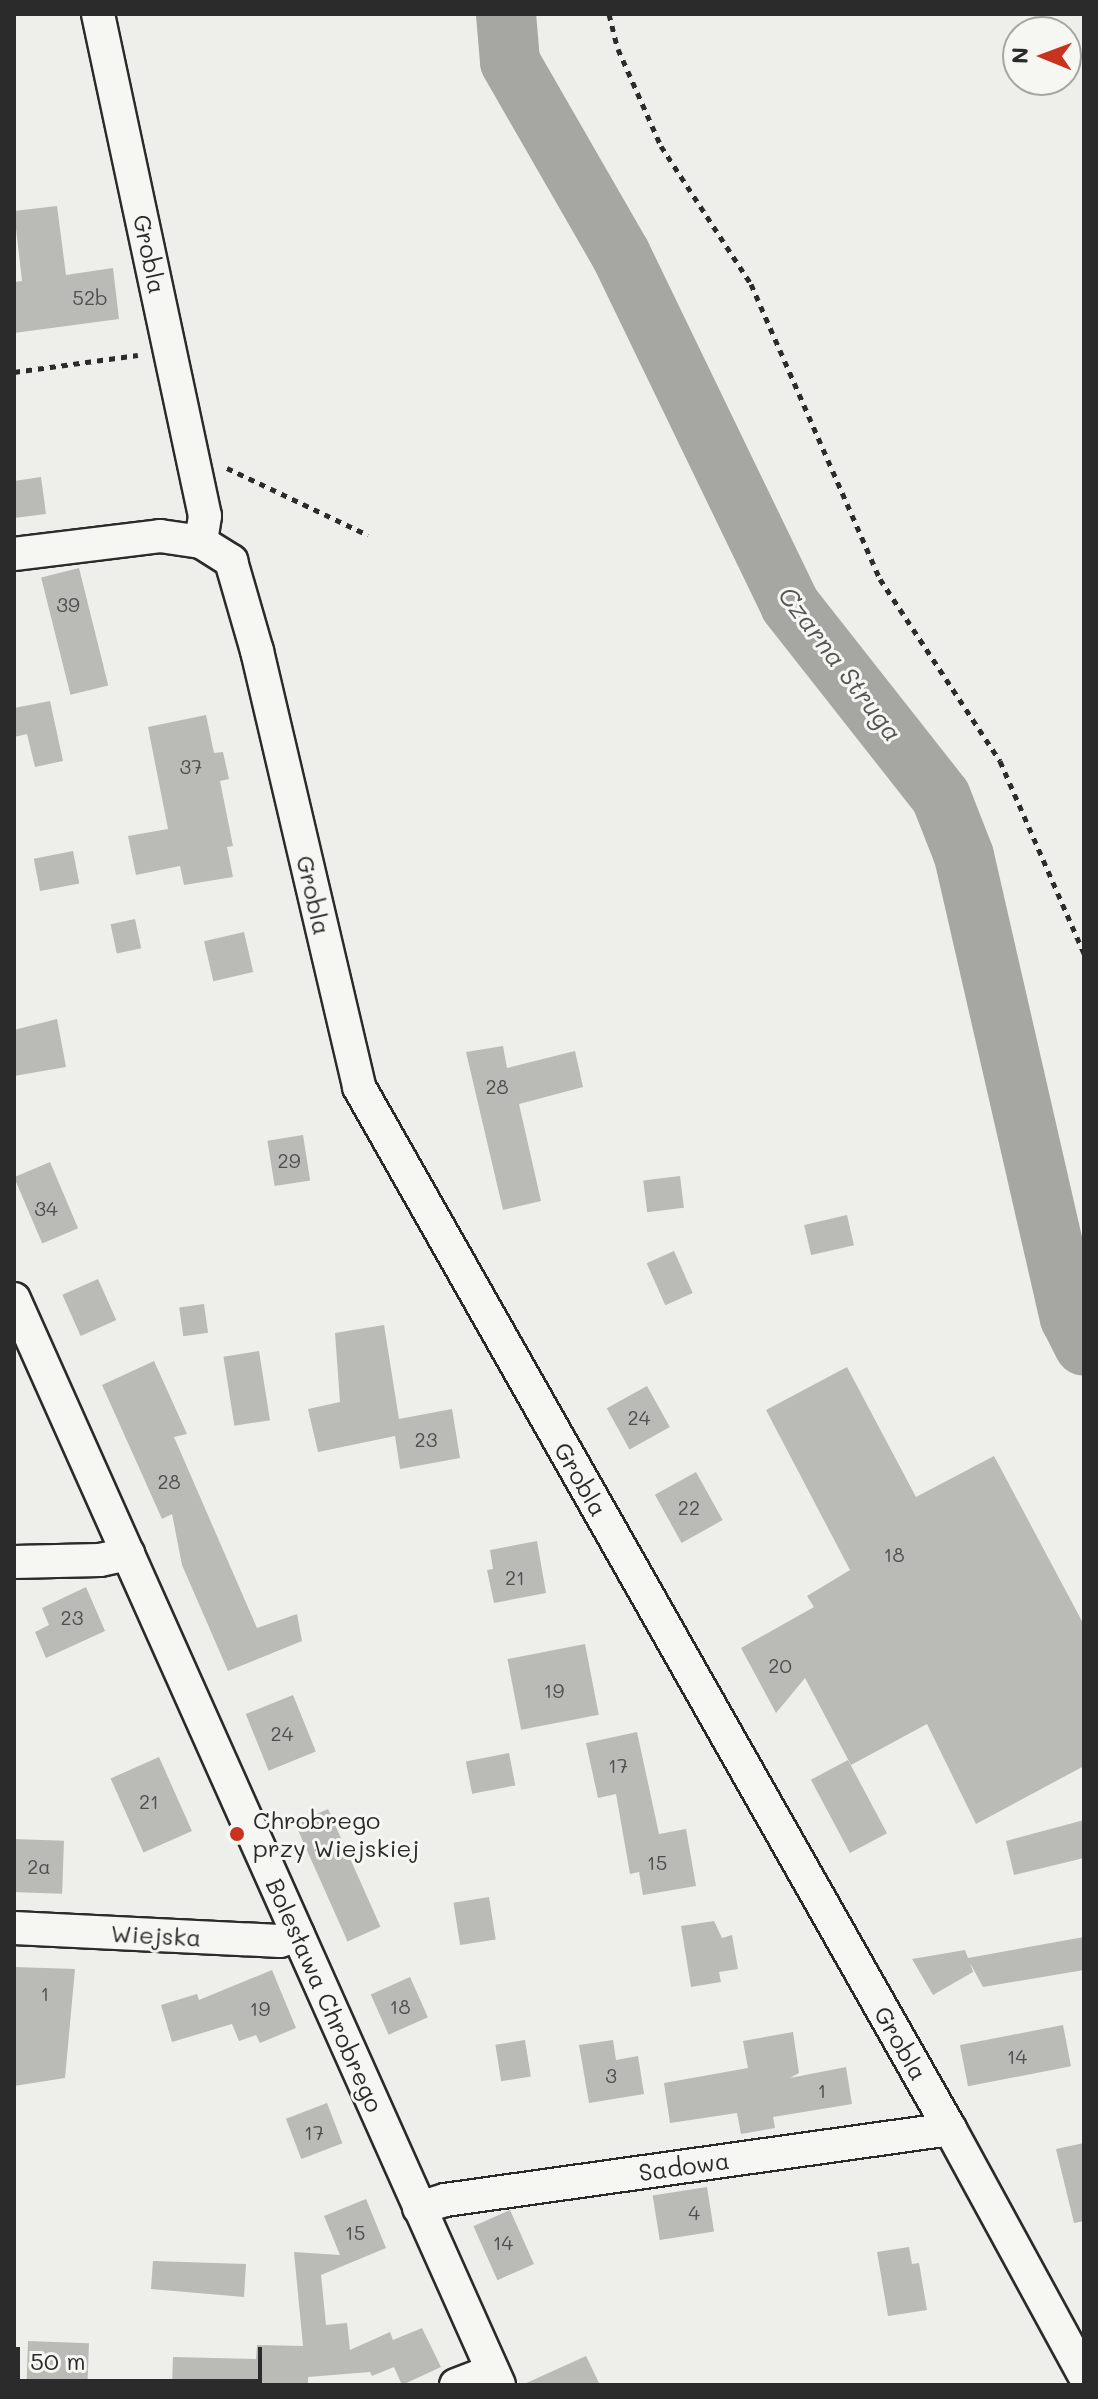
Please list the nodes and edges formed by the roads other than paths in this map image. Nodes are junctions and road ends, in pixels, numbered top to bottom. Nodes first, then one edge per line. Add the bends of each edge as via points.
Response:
1 (98, 14) edge
2 (201, 542) junction
3 (14, 554) edge
4 (14, 1299) edge
5 (128, 1554) junction
6 (14, 1562) edge
7 (14, 1928) edge
8 (298, 1935) junction
9 (950, 2129) junction
10 (419, 2208) junction
11 (1084, 2375) edge
12 (495, 2378) edge
13 (456, 2385) edge

1 - 2 street, Grobla via 205,516
2 - 3 street, Grobla via 160,536
2 - 9 street, Grobla via 231,561 359,1087
4 - 5 street, Bolesława Chrobrego
5 - 6 street via 100,1560
5 - 8 street, Bolesława Chrobrego
7 - 8 street, Wiejska via 280,1941
8 - 10 street, Bolesława Chrobrego
9 - 10 street, Sadowa via 445,2200
9 - 11 street, Grobla
10 - 12 street, Bolesława Chrobrego
12 - 13 street

